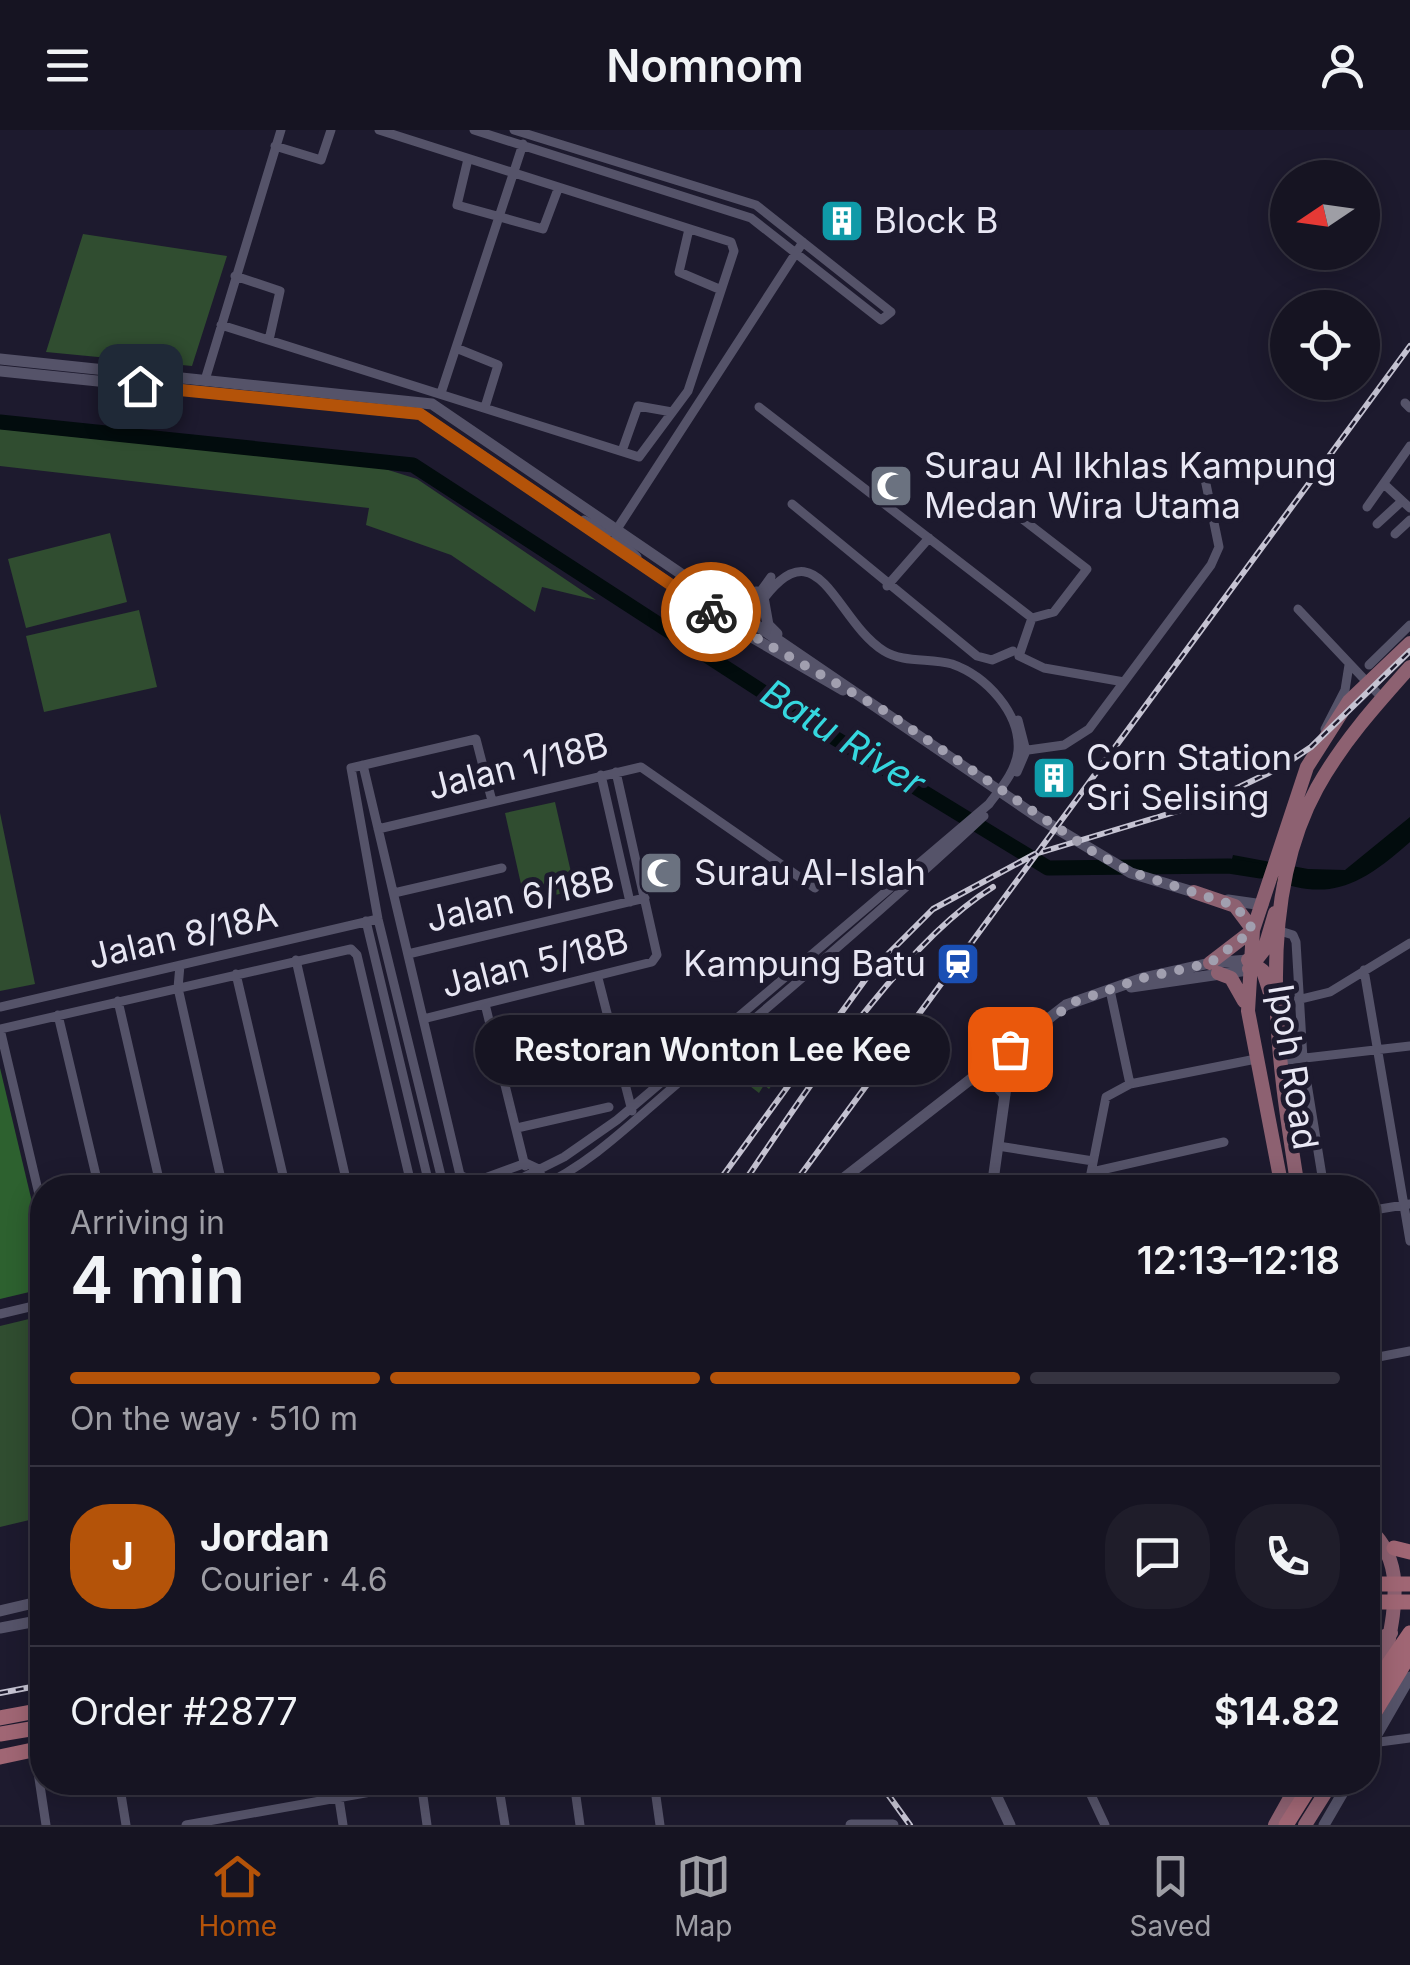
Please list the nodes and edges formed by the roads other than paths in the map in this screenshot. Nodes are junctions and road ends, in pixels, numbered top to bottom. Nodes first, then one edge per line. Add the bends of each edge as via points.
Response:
1 (280, 130) edge
2 (331, 130) edge
3 (380, 130) edge
4 (474, 130) edge
5 (514, 130) edge
6 (526, 134) junction
7 (522, 145) junction
8 (275, 146) junction
9 (468, 160) junction
10 (513, 175) junction
11 (558, 189) junction
12 (500, 217) junction
13 (690, 229) junction
14 (803, 242) junction
15 (796, 253) junction
16 (235, 276) junction
17 (719, 288) junction
18 (221, 324) junction
19 (269, 340) junction
20 (456, 348) junction
21 (0, 359) edge
22 (0, 371) edge
23 (205, 380) junction
24 (441, 393) junction
25 (251, 397) junction
26 (485, 407) junction
27 (759, 407) dead end
28 (672, 412) junction
29 (1410, 446) edge
30 (622, 451) junction
31 (1205, 479) dead end
32 (1384, 484) junction
33 (792, 504) dead end
34 (1406, 504) edge
35 (1367, 506) dead end
36 (1008, 508) dead end
37 (569, 514) junction
38 (1410, 520) edge
39 (1378, 524) dead end
40 (617, 529) junction
41 (1395, 534) dead end
42 (930, 538) junction
43 (648, 568) junction
44 (678, 574) junction
45 (888, 586) junction
46 (760, 594) junction
47 (1298, 609) dead end
48 (1032, 618) junction
49 (741, 624) junction
50 (1410, 625) edge
51 (1410, 643) edge
52 (1013, 651) dead end
53 (803, 654) junction
54 (1398, 655) junction
55 (1349, 664) junction
56 (1369, 665) junction
57 (1410, 667) edge
58 (1124, 682) junction
59 (1367, 683) junction
60 (1382, 698) junction
61 (883, 710) junction
62 (1022, 751) junction
63 (364, 765) junction
64 (1307, 768) junction
65 (616, 772) junction
66 (601, 774) junction
67 (492, 802) junction
68 (378, 828) junction
69 (1286, 851) junction
70 (502, 868) dead end
71 (918, 873) junction
72 (815, 888) dead end
73 (1278, 888) junction
74 (1194, 892) junction
75 (394, 893) junction
76 (645, 898) junction
77 (630, 902) junction
78 (1264, 905) junction
79 (378, 919) junction
80 (366, 922) junction
81 (1253, 930) junction
82 (1280, 931) junction
83 (1410, 942) edge
84 (408, 954) junction
85 (296, 960) junction
86 (180, 965) junction
87 (1251, 965) junction
88 (1214, 968) junction
89 (1364, 970) junction
90 (236, 974) junction
91 (598, 978) junction
92 (178, 988) junction
93 (1116, 989) junction
94 (1298, 1000) junction
95 (118, 1002) junction
96 (485, 1004) junction
97 (0, 1007) edge
98 (1248, 1011) junction
99 (58, 1016) junction
100 (423, 1019) junction
101 (0, 1029) edge
102 (1410, 1046) edge
103 (593, 1050) dead end
104 (1376, 1050) junction
105 (1006, 1051) junction
106 (1303, 1059) junction
107 (1256, 1060) junction
108 (1278, 1061) junction
109 (500, 1070) junction
110 (968, 1081) junction
111 (1130, 1084) junction
112 (1005, 1096) junction
113 (609, 1106) dead end
114 (632, 1108) junction
115 (634, 1120) junction
116 (517, 1128) junction
117 (1224, 1142) dead end
118 (998, 1146) junction
119 (526, 1162) junction
120 (1092, 1167) junction
121 (541, 1170) junction
122 (34, 1175) edge
123 (96, 1175) edge
124 (158, 1175) edge
125 (220, 1175) edge
126 (283, 1175) edge
127 (345, 1175) edge
128 (409, 1175) edge
129 (427, 1175) edge
130 (441, 1175) edge
131 (460, 1175) edge
132 (492, 1175) edge
133 (523, 1175) edge
134 (530, 1175) edge
135 (563, 1175) edge
136 (848, 1175) edge
137 (994, 1175) edge
138 (1090, 1175) edge
139 (1279, 1175) edge
140 (1296, 1175) edge
141 (1322, 1175) edge
142 (1406, 1205) edge
143 (1380, 1209) edge
144 (1410, 1241) edge
145 (30, 1307) edge
146 (0, 1314) edge
147 (1410, 1351) edge
148 (1380, 1357) edge
149 (1398, 1548) edge
150 (1410, 1575) edge
151 (1380, 1584) edge
152 (1410, 1584) edge
153 (1410, 1598) edge
154 (1380, 1601) edge
155 (30, 1606) edge
156 (0, 1611) edge
157 (30, 1622) edge
158 (0, 1628) edge
159 (1410, 1630) edge
160 (1391, 1633) junction
161 (1380, 1639) edge
162 (1410, 1654) edge
163 (1380, 1676) edge
164 (1380, 1677) edge
165 (1410, 1677) edge
166 (1380, 1704) edge
167 (30, 1716) edge
168 (30, 1727) edge
169 (1380, 1729) edge
170 (1, 1730) edge
171 (1410, 1738) edge
172 (1380, 1744) edge
173 (30, 1751) edge
174 (0, 1757) edge
175 (41, 1795) edge
176 (121, 1795) edge
177 (363, 1795) edge
178 (423, 1795) edge
179 (500, 1795) edge
180 (576, 1795) edge
181 (656, 1795) edge
182 (996, 1795) edge
183 (1091, 1795) edge
184 (1292, 1795) edge
185 (1304, 1795) edge
186 (1324, 1795) edge
187 (1341, 1795) edge
188 (339, 1800) junction
189 (1007, 1822) edge
190 (204, 1824) edge
191 (46, 1825) edge
192 (126, 1825) edge
193 (186, 1825) edge
194 (343, 1825) edge
195 (427, 1825) edge
196 (504, 1825) edge
197 (580, 1825) edge
198 (660, 1825) edge
199 (851, 1825) edge
200 (894, 1825) edge
201 (1105, 1825) edge
202 (1275, 1825) edge
203 (1286, 1825) edge
204 (1306, 1825) edge
205 (1324, 1825) edge

1 - 8 street
2 - 8 street via 321,160
3 - 9 street
4 - 7 street
5 - 6 street
6 - 7 street
6 - 14 street via 756,204
7 - 10 street
7 - 15 street via 738,213
8 - 16 street
9 - 10 street
9 - 12 street via 456,204
10 - 11 street
10 - 12 street
11 - 12 street via 544,229
11 - 13 street
12 - 20 street
13 - 17 street via 679,272
13 - 17 street via 734,246
14 - 15 street
14 - 15 street via 890,312 880,320
15 - 40 street
16 - 18 street
16 - 19 street via 280,291
17 - 28 street via 688,392
18 - 19 street
18 - 23 street
19 - 24 street
20 - 24 street
20 - 26 street via 496,361
21 - 23 street
22 - 25 street
23 - 25 street via 212,388
23 - 40 street via 432,404
24 - 26 street
25 - 37 street via 420,414
26 - 30 street
27 - 42 street
28 - 30 street via 639,457
28 - 30 street via 638,406
29 - 32 street
31 - 58 street via 1218,556
32 - 34 street
32 - 35 street
33 - 45 street
34 - 39 street
36 - 48 street via 1086,569 1054,612
37 - 40 street
37 - 43 street
38 - 41 street
40 - 43 street
40 - 44 street
42 - 45 street
42 - 48 street
43 - 49 street
44 - 46 street via 718,596
44 - 49 street
45 - 52 street via 984,660
46 - 49 street
46 - 53 street via 768,625
46 - 62 street via 778,572 799,568 818,574 887,647 950,659 989,682 1014,710
47 - 55 street
48 - 58 street via 1019,656 1044,668
49 - 53 street
49 - 61 street
50 - 56 street
51 - 54 main road, Ipoh Road
53 - 61 street
54 - 56 street
54 - 59 main road, Ipoh Road
55 - 56 street
55 - 59 street
55 - 64 street via 1345,690
57 - 60 main road, Ipoh Road
58 - 62 street via 1080,737
59 - 60 street
59 - 64 main road, Ipoh Road via 1335,719
60 - 69 main road, Ipoh Road via 1351,733
61 - 74 street via 1092,851
62 - 71 street via 990,806
63 - 67 street via 476,739
63 - 68 street
63 - 79 street via 351,770
64 - 69 main road, Ipoh Road
65 - 66 street, Jalan 1/18B
65 - 72 street, Jalan 1/18B via 641,767
65 - 76 street
66 - 67 street, Jalan 1/18B
66 - 77 street
67 - 68 street, Jalan 1/18B
68 - 75 street
69 - 73 main road, Ipoh Road
70 - 75 street
71 - 114 street
71 - 115 street
73 - 74 street via 1248,898
73 - 78 main road
73 - 82 main road, Ipoh Road
73 - 87 main road
74 - 78 street
74 - 81 main road via 1236,906
75 - 84 street
76 - 77 street, Jalan 6/18B
76 - 91 street, Jalan 5/18B via 657,955 646,967
77 - 84 street, Jalan 6/18B
78 - 81 main road, Ipoh Road
79 - 80 street, Jalan 8/18A
79 - 130 street
80 - 86 street, Jalan 8/18A
80 - 129 street
81 - 87 main road, Ipoh Road
81 - 88 main road
82 - 94 street via 1296,942
82 - 108 main road, Ipoh Road
83 - 89 street
84 - 100 street
85 - 90 street
85 - 127 street
85 - 128 street via 348,949 357,955
86 - 92 street
86 - 97 street, Jalan 8/18A
87 - 88 street
87 - 98 main road, Ipoh Road
87 - 108 main road via 1269,981
88 - 93 street
88 - 98 main road via 1236,983
89 - 94 street via 1330,992
89 - 104 street
90 - 92 street
90 - 126 street
91 - 96 street, Jalan 5/18B
91 - 114 street
92 - 95 street
92 - 125 street
93 - 105 street via 1066,1006
93 - 111 street
94 - 106 street
95 - 99 street
95 - 124 street
96 - 100 street, Jalan 5/18B
96 - 109 street
98 - 107 main road, Ipoh Road
99 - 101 street
99 - 123 street
100 - 131 street
101 - 122 street
102 - 104 street
103 - 109 street
104 - 106 street
104 - 142 street
105 - 110 street
105 - 112 street
106 - 108 street
106 - 141 street
107 - 111 street
107 - 139 main road, Ipoh Road
108 - 140 main road, Ipoh Road
109 - 116 street
110 - 112 street via 990,1079
110 - 136 street
111 - 120 street via 1104,1101
112 - 118 street
113 - 116 street
114 - 115 street
114 - 121 street
115 - 135 street
116 - 119 street
117 - 120 street
118 - 120 street
118 - 137 street
119 - 121 street
119 - 132 street
119 - 133 street
120 - 138 street
121 - 134 street
142 - 143 street
142 - 144 street
145 - 146 street
147 - 148 street
149 - 160 main road via 1401,1586
150 - 153 highway
151 - 152 highway
153 - 154 highway
155 - 156 street
157 - 158 street
159 - 160 highway
159 - 163 highway
160 - 161 main road
160 - 164 main road
162 - 166 highway
165 - 169 street
167 - 170 highway
168 - 170 highway
171 - 172 street
173 - 174 highway
175 - 191 street
176 - 192 street
177 - 188 street
178 - 195 street
179 - 196 street
180 - 197 street
181 - 198 street
182 - 189 street
183 - 201 street
184 - 202 main road
185 - 203 highway
186 - 204 main road
187 - 205 street
188 - 190 street
188 - 194 street
190 - 193 street
199 - 200 street

